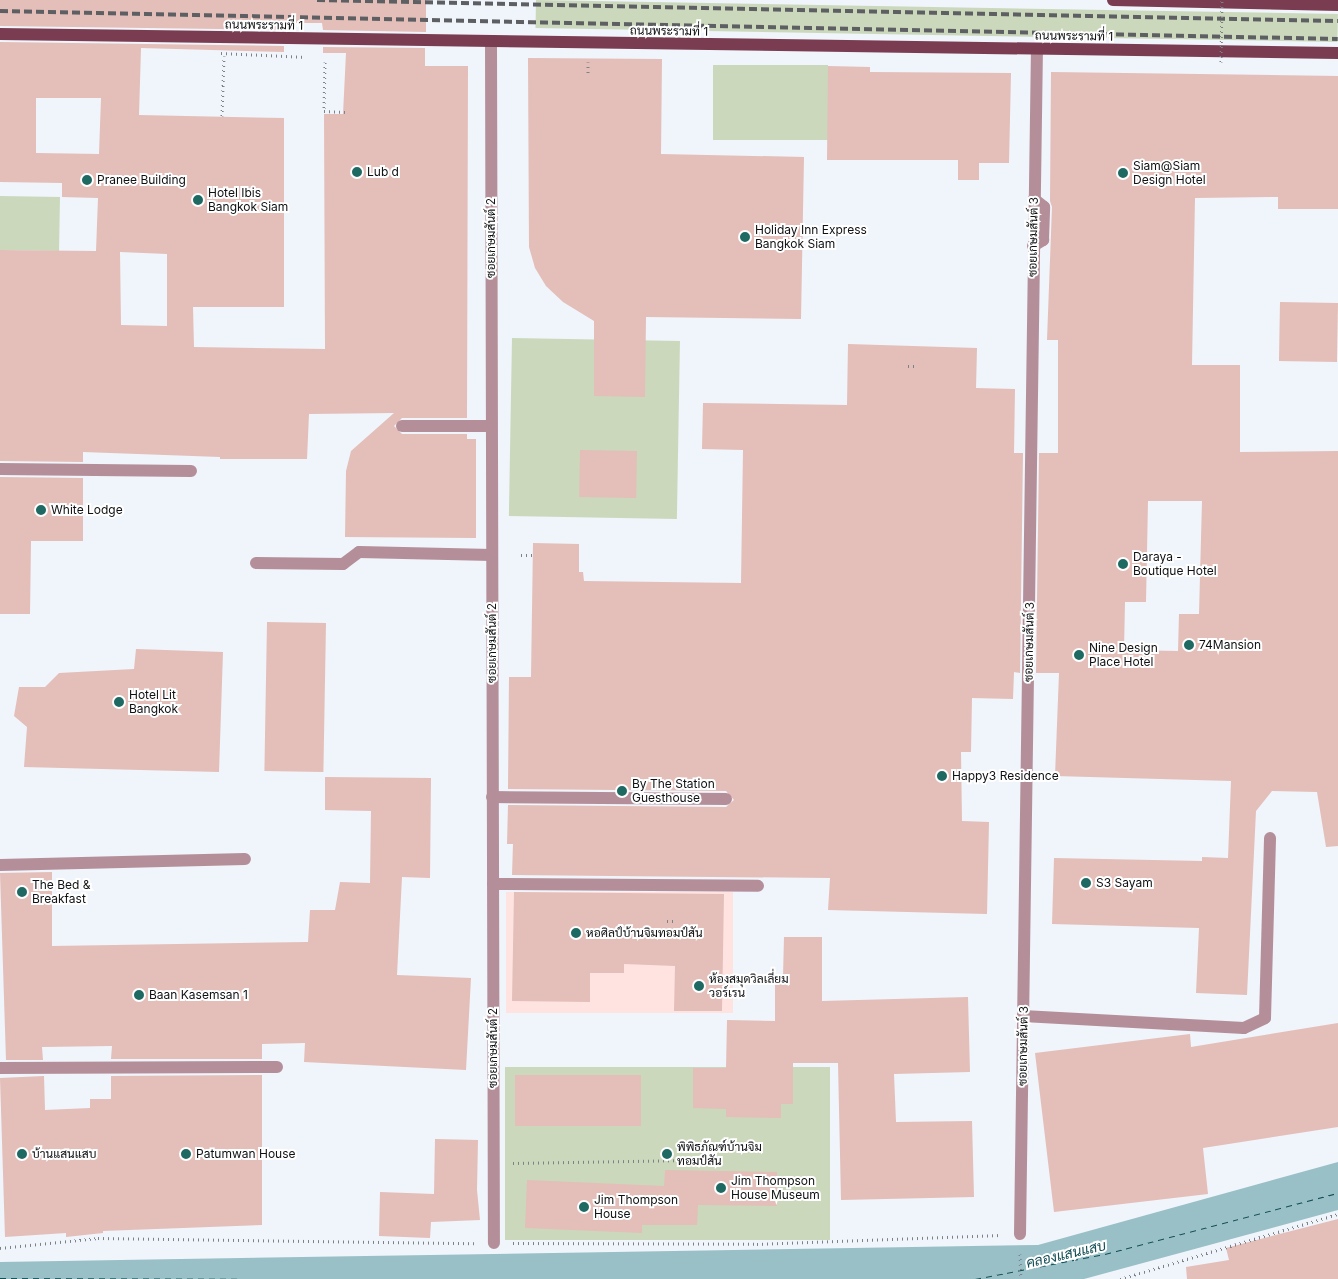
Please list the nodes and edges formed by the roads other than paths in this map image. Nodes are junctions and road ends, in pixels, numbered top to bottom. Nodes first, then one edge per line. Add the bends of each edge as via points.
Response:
1 (1113, 0) edge
2 (1338, 5) edge
3 (0, 34) edge
4 (491, 42) junction
5 (1037, 49) junction
6 (1338, 53) edge
7 (402, 426) dead end
8 (491, 426) junction
9 (0, 469) edge
10 (192, 471) dead end
11 (492, 555) junction
12 (256, 563) dead end
13 (492, 797) junction
14 (726, 800) dead end
15 (1270, 838) dead end
16 (245, 859) dead end
17 (0, 865) edge
18 (492, 884) junction
19 (758, 886) dead end
20 (1023, 1016) junction
21 (276, 1067) dead end
22 (0, 1068) edge
23 (1020, 1234) road end
24 (494, 1243) dead end

1 - 2 main road
3 - 4 main road, ถนนพระรามที่ 1
4 - 5 main road, ถนนพระรามที่ 1
4 - 8 street, ซอยเกษมสันต์ 2
5 - 6 main road, ถนนพระรามที่ 1
5 - 20 street, ซอยเกษมสันต์ 3
7 - 8 street
8 - 11 street, ซอยเกษมสันต์ 2
9 - 10 street
11 - 12 street via 359,552 343,564
11 - 13 street, ซอยเกษมสันต์ 2
13 - 14 street
13 - 18 street, ซอยเกษมสันต์ 2
15 - 20 street via 1265,1018 1244,1028
16 - 17 street
18 - 19 street via 740,881
18 - 24 street, ซอยเกษมสันต์ 2
20 - 23 street, ซอยเกษมสันต์ 3
21 - 22 street

